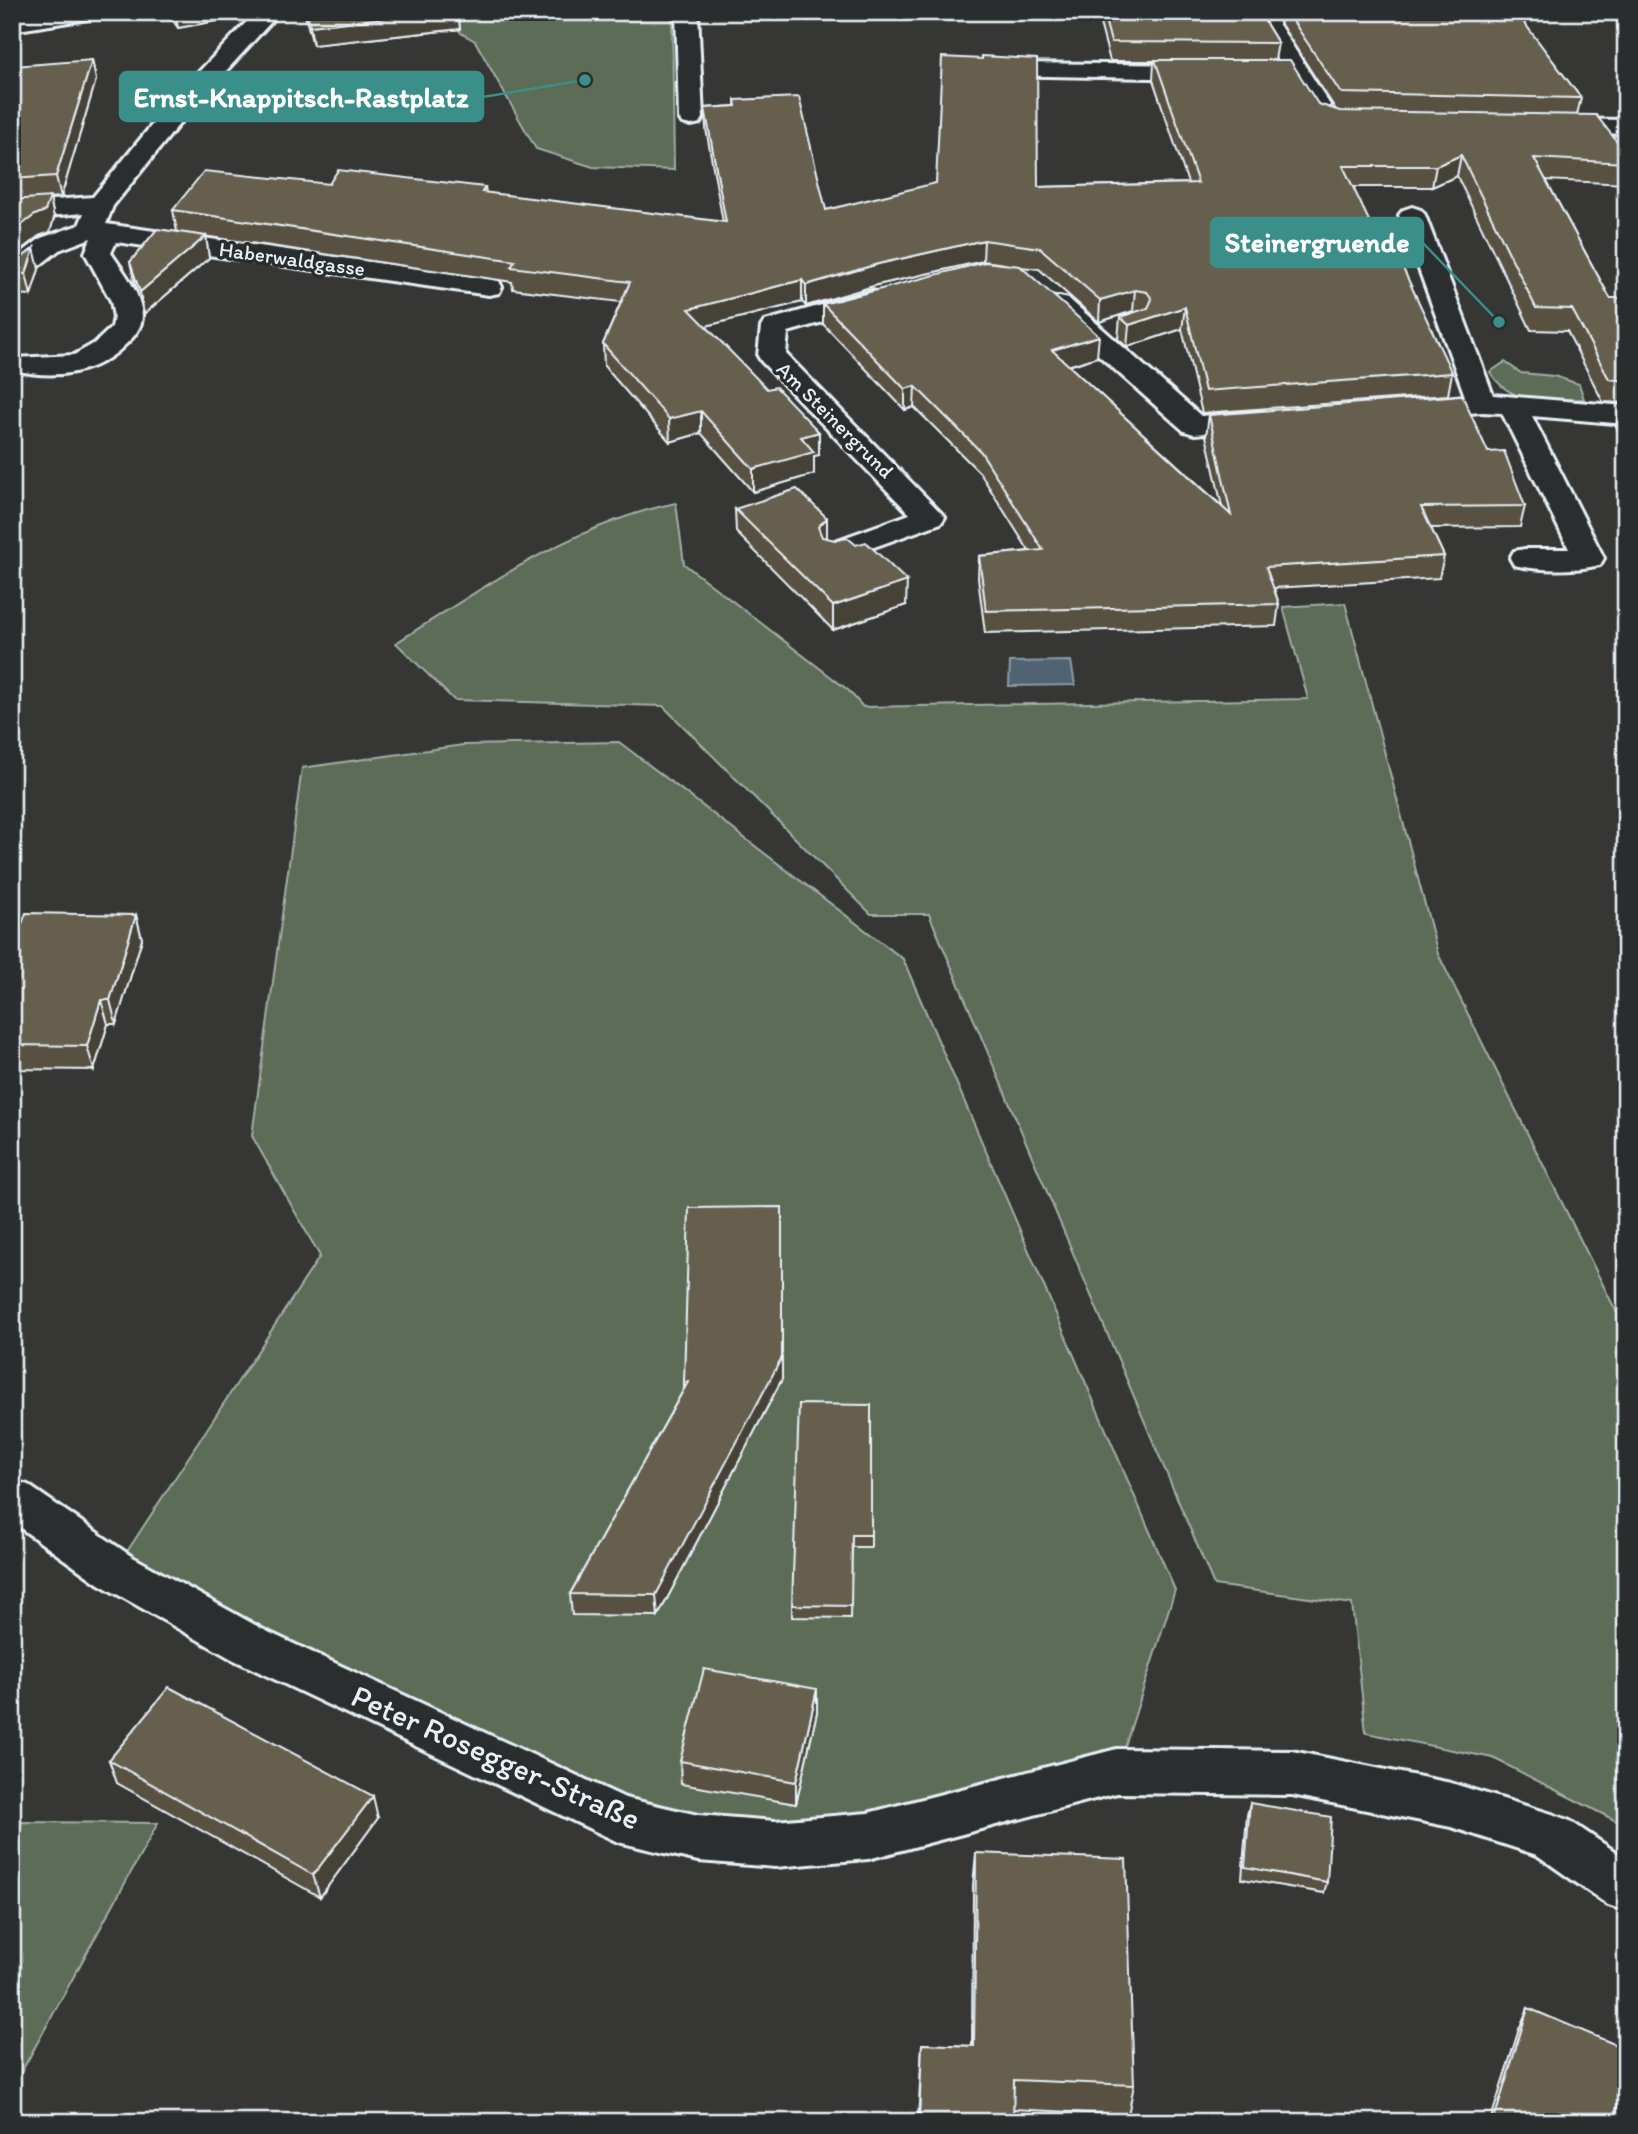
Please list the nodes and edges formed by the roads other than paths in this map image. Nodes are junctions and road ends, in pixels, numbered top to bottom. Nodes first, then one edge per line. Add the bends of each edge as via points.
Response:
1 (88, 12) edge
2 (269, 12) edge
3 (687, 12) edge
4 (1259, 12) edge
5 (20, 19) edge
6 (1007, 70) edge
7 (1297, 71) junction
8 (1226, 72) edge
9 (1272, 73) edge
10 (691, 118) dead end
11 (1337, 122) edge
12 (1531, 126) edge
13 (1626, 127) edge
14 (12, 211) edge
15 (1412, 215) dead end
16 (102, 222) junction
17 (1427, 253) junction
18 (1373, 255) edge
19 (12, 274) edge
20 (1038, 286) edge
21 (489, 287) edge
22 (900, 291) edge
23 (1124, 325) edge
24 (1094, 336) junction
25 (24, 364) dead end
26 (1497, 403) junction
27 (1386, 410) edge
28 (1626, 415) edge
29 (1290, 417) edge
30 (835, 552) edge
31 (1525, 558) dead end
32 (12, 1498) edge
33 (1626, 1888) edge

1 - 5 street
2 - 16 street via 183,103
3 - 10 street
4 - 7 street
6 - 8 street
7 - 9 street
7 - 11 street via 1326,118
12 - 13 street
14 - 16 street, Haberwaldgasse
15 - 17 street
16 - 19 street, Haberwaldgasse via 51,241
16 - 21 street, Haberwaldgasse
16 - 25 street via 98,253 127,308 129,321 109,346 78,365
17 - 18 street
17 - 26 street
20 - 24 street
22 - 30 street, Am Steinergrund via 775,327 772,356 930,516
23 - 24 street
24 - 29 street via 1194,425
26 - 27 street
26 - 28 street
26 - 31 street via 1589,558
32 - 33 street, Peter Rosegger-Straße via 115,1570 249,1645 618,1819 698,1838 775,1844 868,1836 1117,1770 1292,1773 1451,1804 1552,1837

